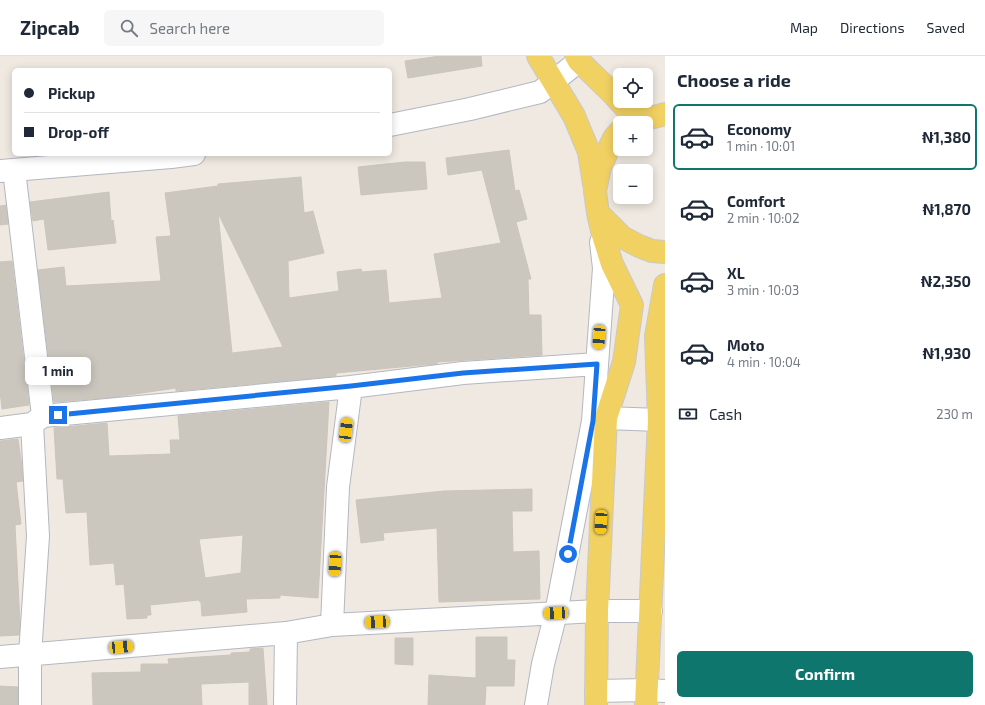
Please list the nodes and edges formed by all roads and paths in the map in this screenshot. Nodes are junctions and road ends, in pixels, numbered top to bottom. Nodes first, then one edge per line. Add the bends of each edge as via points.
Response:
1 (538, 56) edge
2 (578, 58) edge
3 (554, 82) junction
4 (641, 116) edge
5 (392, 125) edge
6 (613, 140) edge
7 (179, 156) edge
8 (7, 171) edge
9 (595, 191) junction
10 (598, 213) junction
11 (665, 252) edge
12 (665, 285) edge
13 (597, 364) junction
14 (351, 386) junction
15 (606, 418) junction
16 (38, 420) junction
17 (662, 422) edge
18 (0, 428) edge
19 (597, 611) junction
20 (651, 611) junction
21 (556, 613) junction
22 (332, 625) junction
23 (286, 633) junction
24 (30, 655) junction
25 (0, 657) edge
26 (653, 695) edge
27 (596, 698) edge
28 (30, 705) edge
29 (285, 705) edge
30 (536, 705) edge

1 - 3 main road
2 - 3 street
2 - 4 main road via 612,93
3 - 5 street via 540,92
3 - 9 main road via 574,116 589,152
6 - 9 main road via 600,167
7 - 8 street
8 - 16 street
9 - 10 main road
10 - 11 main road via 622,236 639,246
10 - 13 street via 604,268
10 - 15 main road via 612,264 632,305 624,362
12 - 17 main road via 656,336
13 - 14 street via 463,373
13 - 21 street via 593,421
14 - 16 street
14 - 22 street via 338,487
15 - 17 street
15 - 19 main road
16 - 18 street
16 - 24 street via 38,536
17 - 20 main road
19 - 20 street
19 - 21 street
19 - 27 main road
20 - 26 main road
21 - 22 street
21 - 30 street via 542,664
22 - 23 street
23 - 24 street
23 - 29 street
24 - 25 street
24 - 28 street
26 - 27 street

